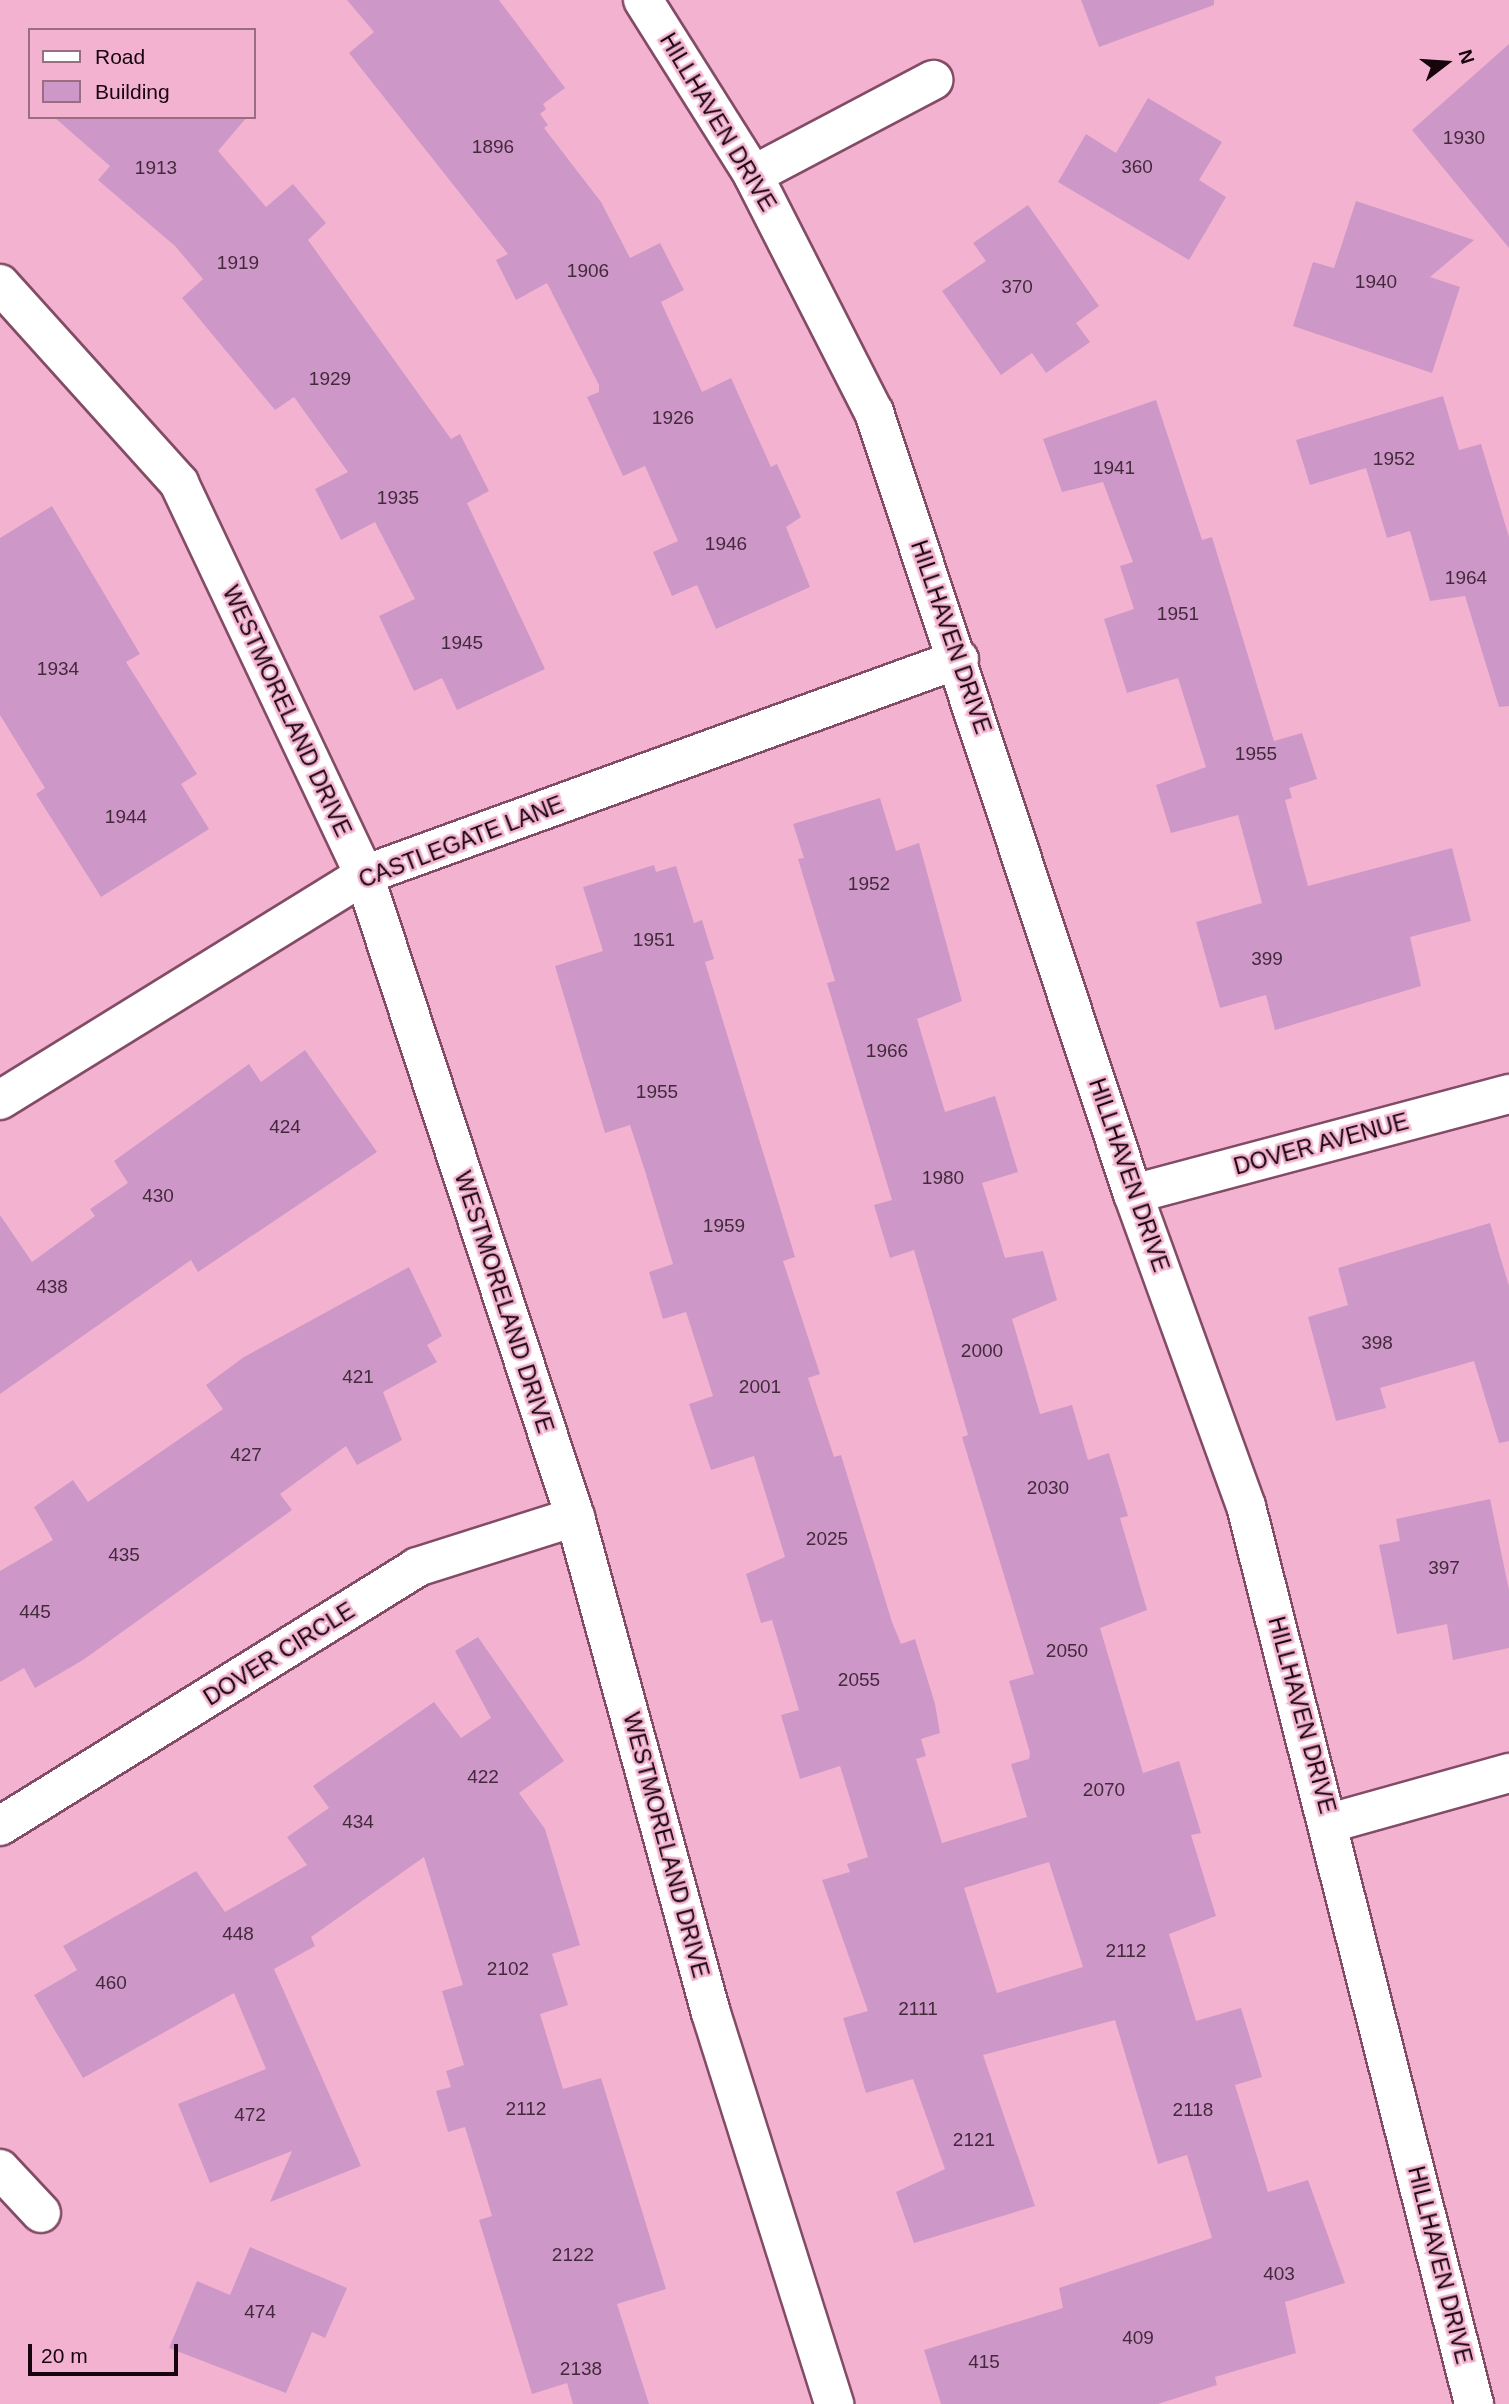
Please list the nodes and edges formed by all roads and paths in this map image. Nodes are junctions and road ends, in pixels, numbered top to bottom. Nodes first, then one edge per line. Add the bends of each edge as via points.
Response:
1 (643, 0) edge
2 (933, 80) dead end
3 (753, 175) junction
4 (0, 284) edge
5 (959, 659) junction
6 (365, 875) junction
7 (1509, 1094) edge
8 (0, 1100) edge
9 (1133, 1194) junction
10 (575, 1517) junction
11 (1509, 1773) edge
12 (1331, 1823) junction
13 (0, 1826) edge
14 (0, 2169) edge
15 (41, 2213) dead end
16 (834, 2404) edge
17 (1474, 2404) edge

1 - 3 street, HILLHAVEN DRIVE
2 - 3 street
3 - 5 street, HILLHAVEN DRIVE via 874,412
4 - 6 street, WESTMORELAND DRIVE via 179,483
5 - 6 street, CASTLEGATE LANE
5 - 9 street, HILLHAVEN DRIVE
6 - 8 street, CASTLEGATE LANE
6 - 10 street, WESTMORELAND DRIVE
7 - 9 street, DOVER AVENUE
9 - 12 street, HILLHAVEN DRIVE via 1246,1506
10 - 13 street, DOVER CIRCLE via 417,1567
10 - 16 street, WESTMORELAND DRIVE via 711,2013
11 - 12 street
12 - 17 street, HILLHAVEN DRIVE
14 - 15 street

